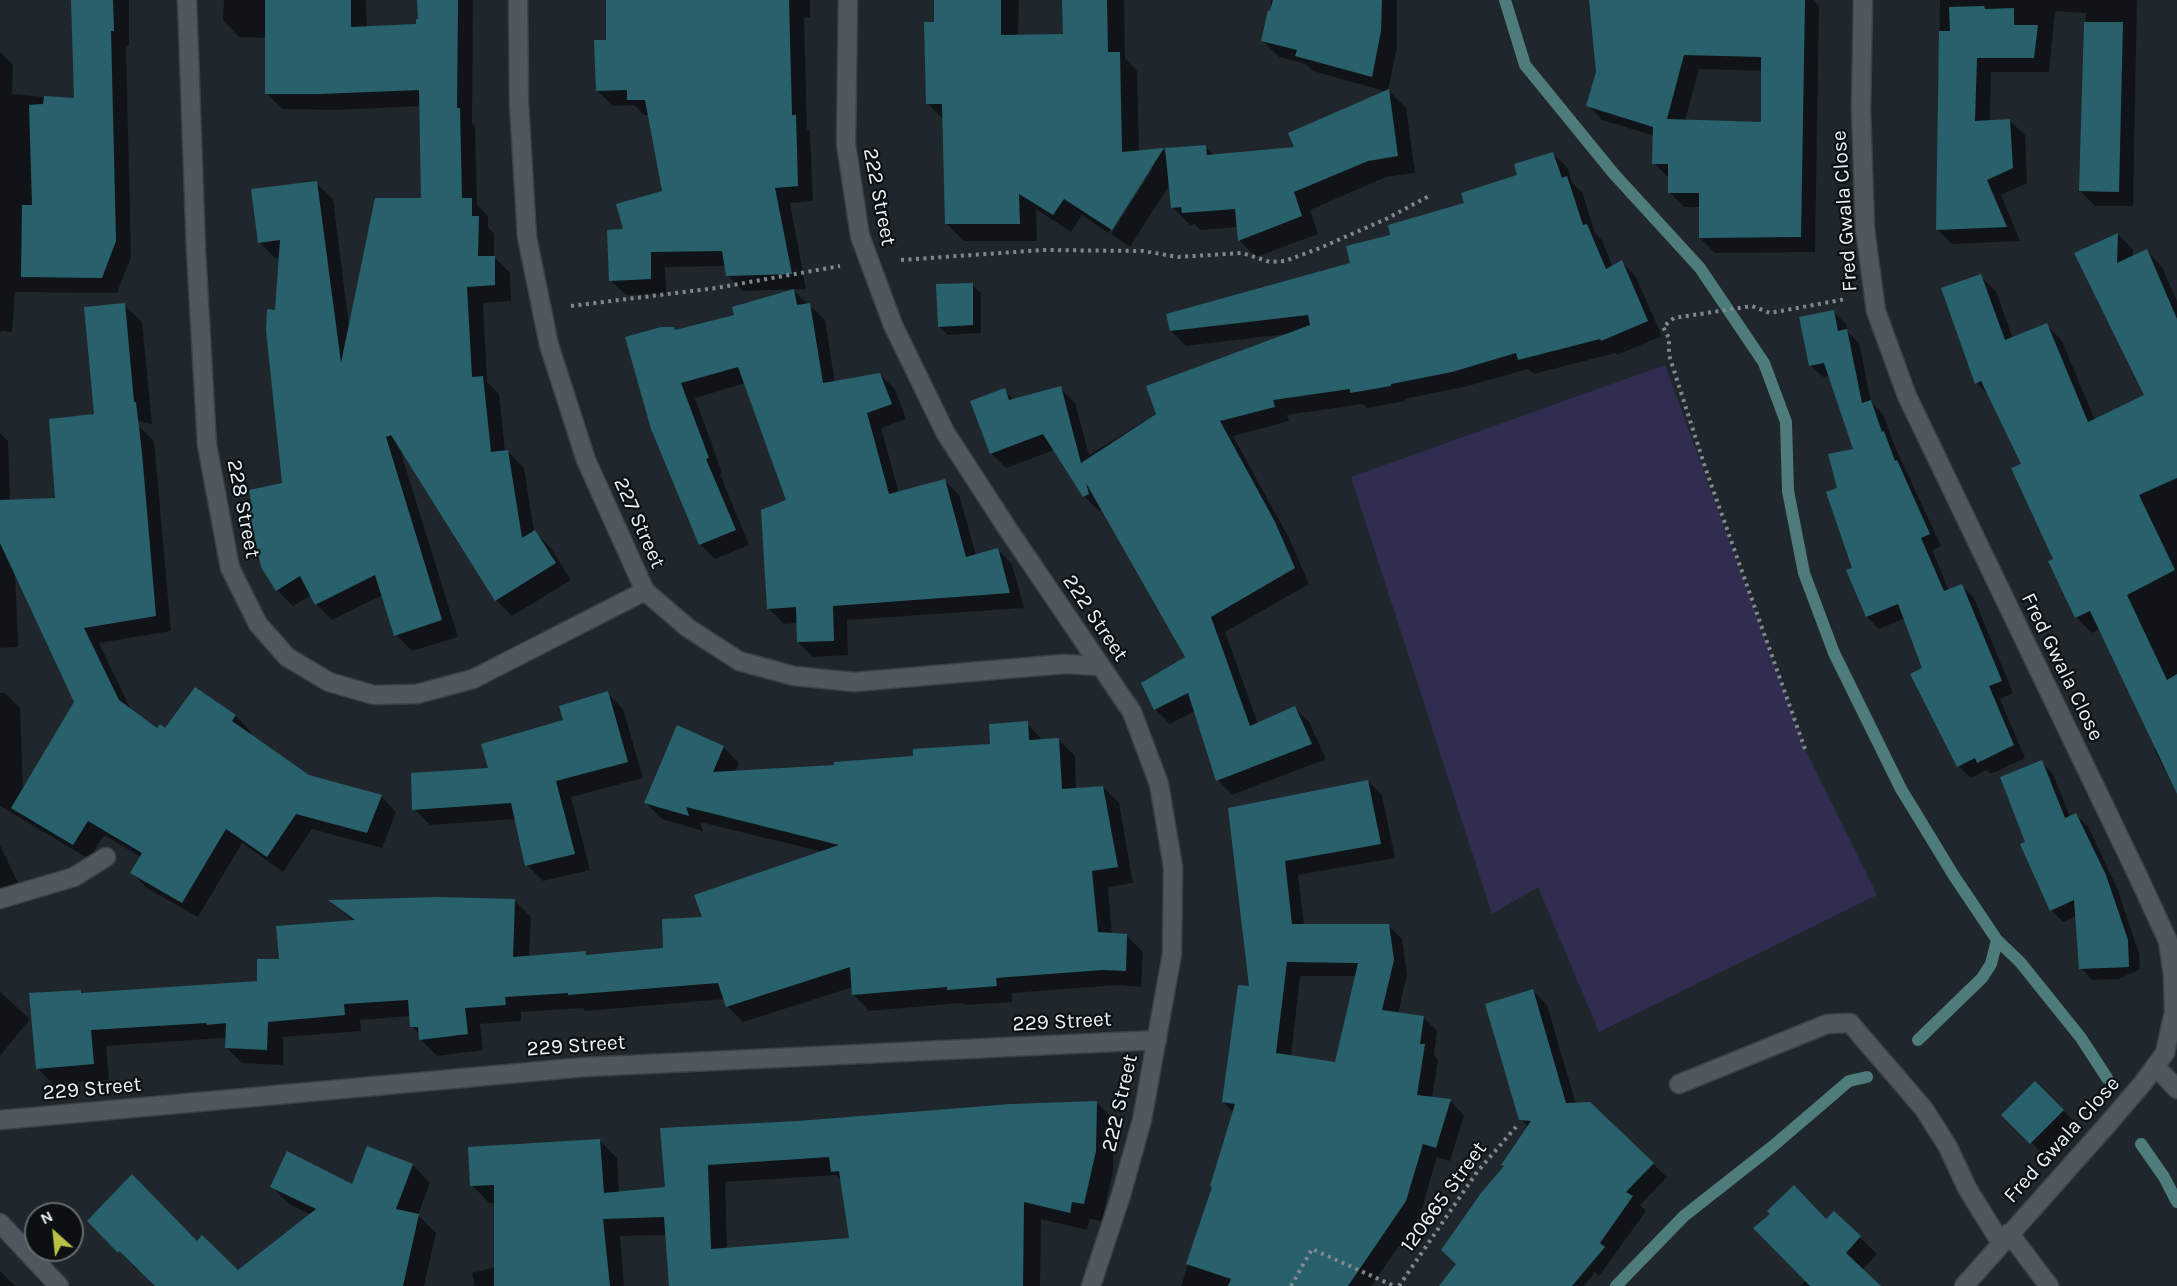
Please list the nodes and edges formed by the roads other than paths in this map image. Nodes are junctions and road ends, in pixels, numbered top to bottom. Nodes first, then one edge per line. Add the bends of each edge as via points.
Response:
1 (187, 0) edge
2 (518, 0) edge
3 (848, 0) edge
4 (1863, 0) edge
5 (645, 591) junction
6 (1101, 666) junction
7 (106, 857) dead end
8 (0, 899) edge
9 (2175, 981) edge
10 (1157, 1040) junction
11 (2156, 1067) junction
12 (1678, 1084) dead end
13 (2177, 1089) edge
14 (0, 1120) edge
15 (0, 1223) edge
16 (2005, 1238) junction
17 (59, 1286) edge
18 (1091, 1286) edge
19 (1964, 1286) edge
20 (2049, 1286) edge

1 - 5 street, 228 Street via 207,445 230,568 258,624 287,657 328,682 374,695 417,694 473,679
2 - 5 street, 227 Street via 527,237 549,345 586,460
3 - 6 street, 222 Street via 846,144 860,236 893,325 945,432
4 - 9 street, Fred Gwala Close via 1865,229 1876,311 1907,396 2168,941
5 - 6 street, 227 Street via 688,628 739,661 794,676 855,682 1064,663
6 - 10 street, 222 Street via 1132,712 1159,784 1173,867 1172,954
7 - 8 street via 74,877
9 - 11 street, Fred Gwala Close via 2174,1012 2165,1053
10 - 14 street, 229 Street via 585,1067
10 - 18 street, 222 Street via 1142,1120
11 - 13 street
11 - 16 street, Fred Gwala Close
12 - 16 street via 1827,1024 1850,1023 1924,1109 1948,1146 1967,1188
15 - 17 street
16 - 19 street, Fred Gwala Close
16 - 20 street

